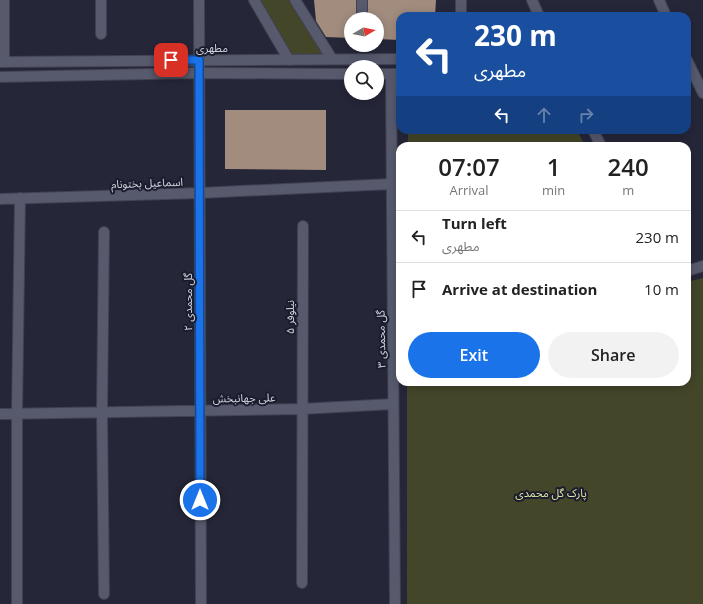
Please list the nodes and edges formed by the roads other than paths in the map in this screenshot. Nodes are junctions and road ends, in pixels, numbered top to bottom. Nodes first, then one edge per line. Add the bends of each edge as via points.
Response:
1 (4, 0) edge
2 (101, 0) edge
3 (199, 0) edge
4 (254, 0) edge
5 (295, 0) edge
6 (362, 0) edge
7 (461, 0) edge
8 (532, 0) edge
9 (659, 0) edge
10 (362, 12) edge
11 (461, 12) edge
12 (537, 12) edge
13 (664, 12) edge
14 (101, 34) dead end
15 (332, 59) junction
16 (396, 59) edge
17 (199, 60) junction
18 (289, 60) junction
19 (2, 62) edge
20 (691, 68) edge
21 (199, 73) junction
22 (344, 74) edge
23 (384, 74) edge
24 (395, 74) edge
25 (0, 76) edge
26 (703, 93) edge
27 (391, 184) junction
28 (200, 193) junction
29 (20, 198) junction
30 (0, 199) edge
31 (303, 226) dead end
32 (104, 232) dead end
33 (703, 266) edge
34 (691, 270) edge
35 (393, 404) junction
36 (301, 408) junction
37 (200, 411) junction
38 (102, 413) junction
39 (0, 414) edge
40 (17, 414) junction
41 (302, 583) dead end
42 (104, 594) dead end
43 (17, 604) edge
44 (200, 604) edge
45 (395, 604) edge

1 - 19 street
2 - 14 street
3 - 17 street, گل محمدی ۲
4 - 18 street
5 - 15 street
6 - 10 street
7 - 11 street
8 - 12 street
9 - 13 street
15 - 16 street, مطهری
15 - 18 street, مطهری
17 - 18 street, مطهری
17 - 19 street, مطهری
17 - 21 street, گل محمدی ۲
20 - 26 street
21 - 22 street
21 - 25 street
21 - 28 street, گل محمدی ۲
23 - 24 street
24 - 27 street, گل محمدی ۳
27 - 28 street, اسماعیل بختونام
27 - 35 street, گل محمدی ۳
28 - 29 street, اسماعیل بختونام
28 - 37 street, گل محمدی ۲
29 - 30 street, اسماعیل بختونام
29 - 40 street
31 - 36 street, نیلوفر ۵
32 - 38 street
33 - 34 street
35 - 36 street, علی جهانبخش
35 - 45 street, گل محمدی ۳
36 - 37 street, علی جهانبخش
36 - 41 street, نیلوفر ۵
37 - 38 street, علی جهانبخش
37 - 44 street, گل محمدی ۲
38 - 40 street, علی جهانبخش
38 - 42 street
39 - 40 street, علی جهانبخش
40 - 43 street

